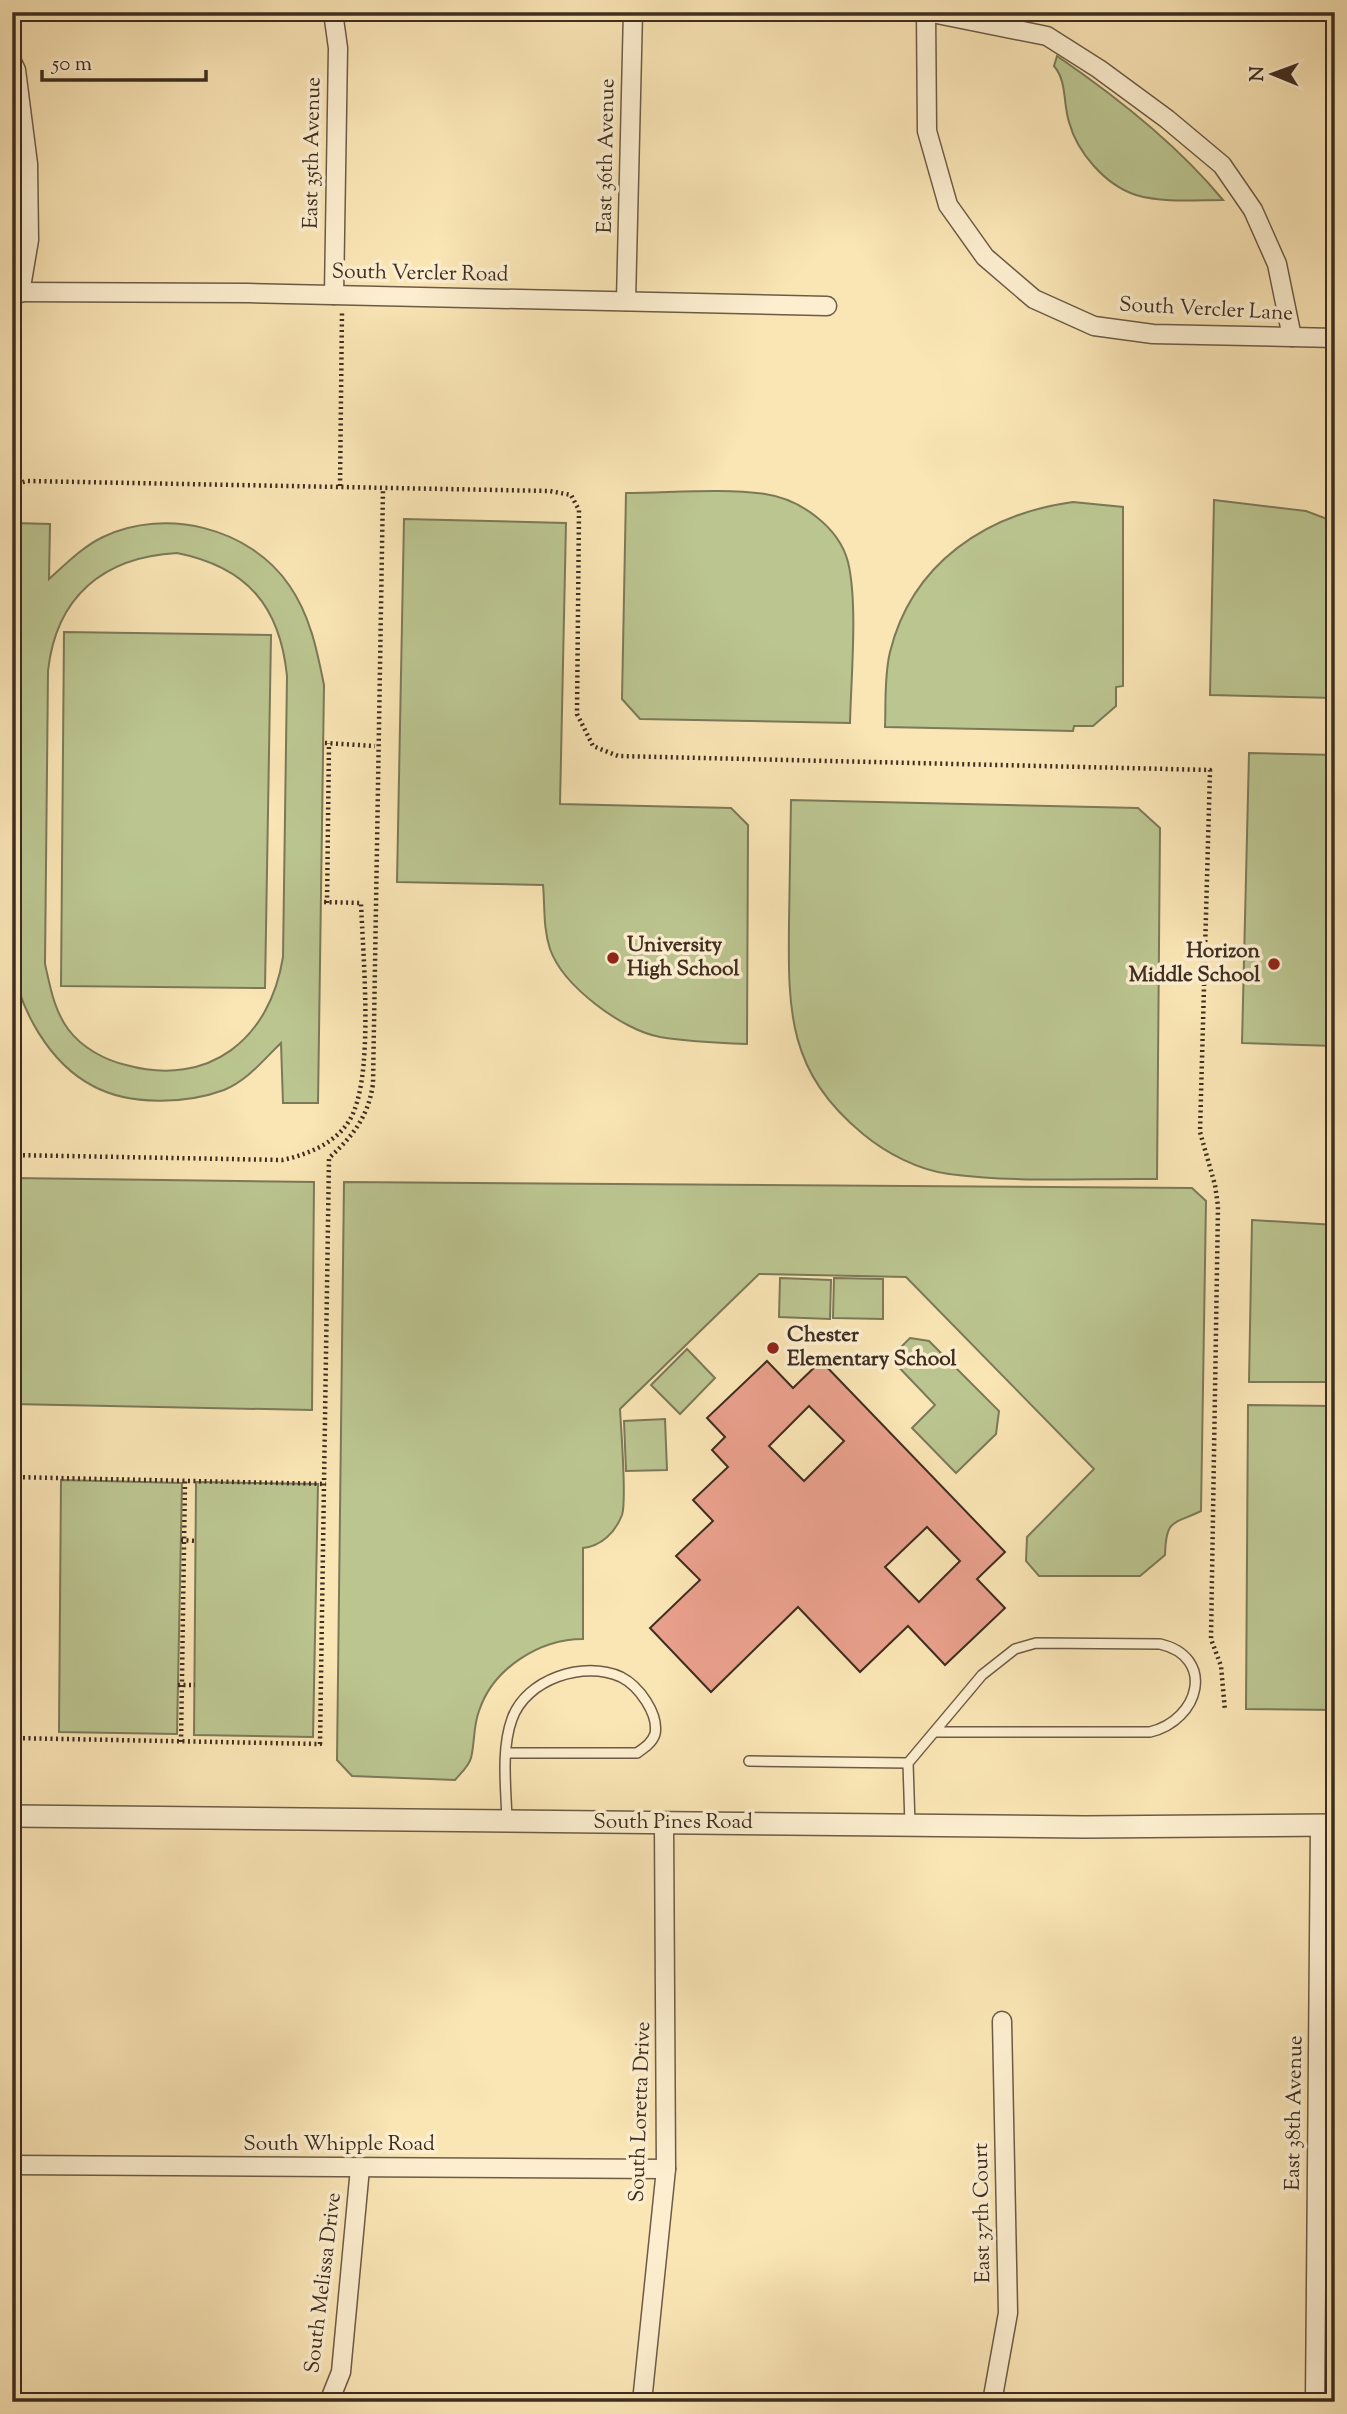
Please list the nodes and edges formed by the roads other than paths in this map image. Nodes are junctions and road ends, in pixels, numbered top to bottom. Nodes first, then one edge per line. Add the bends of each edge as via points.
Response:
1 (333, 12) edge
2 (633, 12) edge
3 (927, 12) edge
4 (12, 62) edge
5 (16, 292) edge
6 (338, 295) junction
7 (626, 301) junction
8 (827, 306) dead end
9 (1292, 337) junction
10 (1335, 338) edge
11 (937, 1732) junction
12 (507, 1753) junction
13 (749, 1761) dead end
14 (908, 1763) junction
15 (12, 1816) edge
16 (506, 1822) junction
17 (664, 1823) junction
18 (910, 1825) junction
19 (1327, 1825) edge
20 (1002, 2021) dead end
21 (1327, 2022) edge
22 (12, 2165) edge
23 (359, 2168) junction
24 (666, 2169) junction
25 (328, 2402) edge
26 (642, 2402) edge
27 (992, 2402) edge
28 (1315, 2402) edge

1 - 6 street, East 35th Avenue via 338,48
2 - 7 street, East 36th Avenue
3 - 9 street via 1046,37 1167,118 1222,165 1254,210 1277,264
3 - 9 street, South Vercler Lane via 927,131 948,205 985,257 1034,299 1094,326 1153,334
4 - 5 street via 28,164 29,240
5 - 6 street, South Vercler Road
6 - 7 street, South Vercler Road
7 - 8 street, South Vercler Road
9 - 10 street, South Vercler Lane
11 - 11 lane via 958,1702 1006,1654 1025,1645 1160,1644 1177,1651 1195,1675 1190,1705 1177,1722 1150,1732
11 - 14 lane
12 - 12 lane via 519,1704 534,1689 571,1674 606,1673 622,1678 650,1709 654,1735 637,1753
12 - 16 lane
13 - 14 lane
14 - 18 lane
15 - 16 street, South Pines Road
16 - 17 street, South Pines Road
17 - 18 street, South Pines Road
17 - 24 street, South Loretta Drive
18 - 19 street, South Pines Road
19 - 21 street, East 38th Avenue
20 - 27 street, East 37th Court via 1007,2313
21 - 28 street, East 38th Avenue
22 - 23 street, South Whipple Road
23 - 24 street, South Whipple Road
23 - 25 street, South Melissa Drive via 341,2372
24 - 26 street, South Loretta Drive

